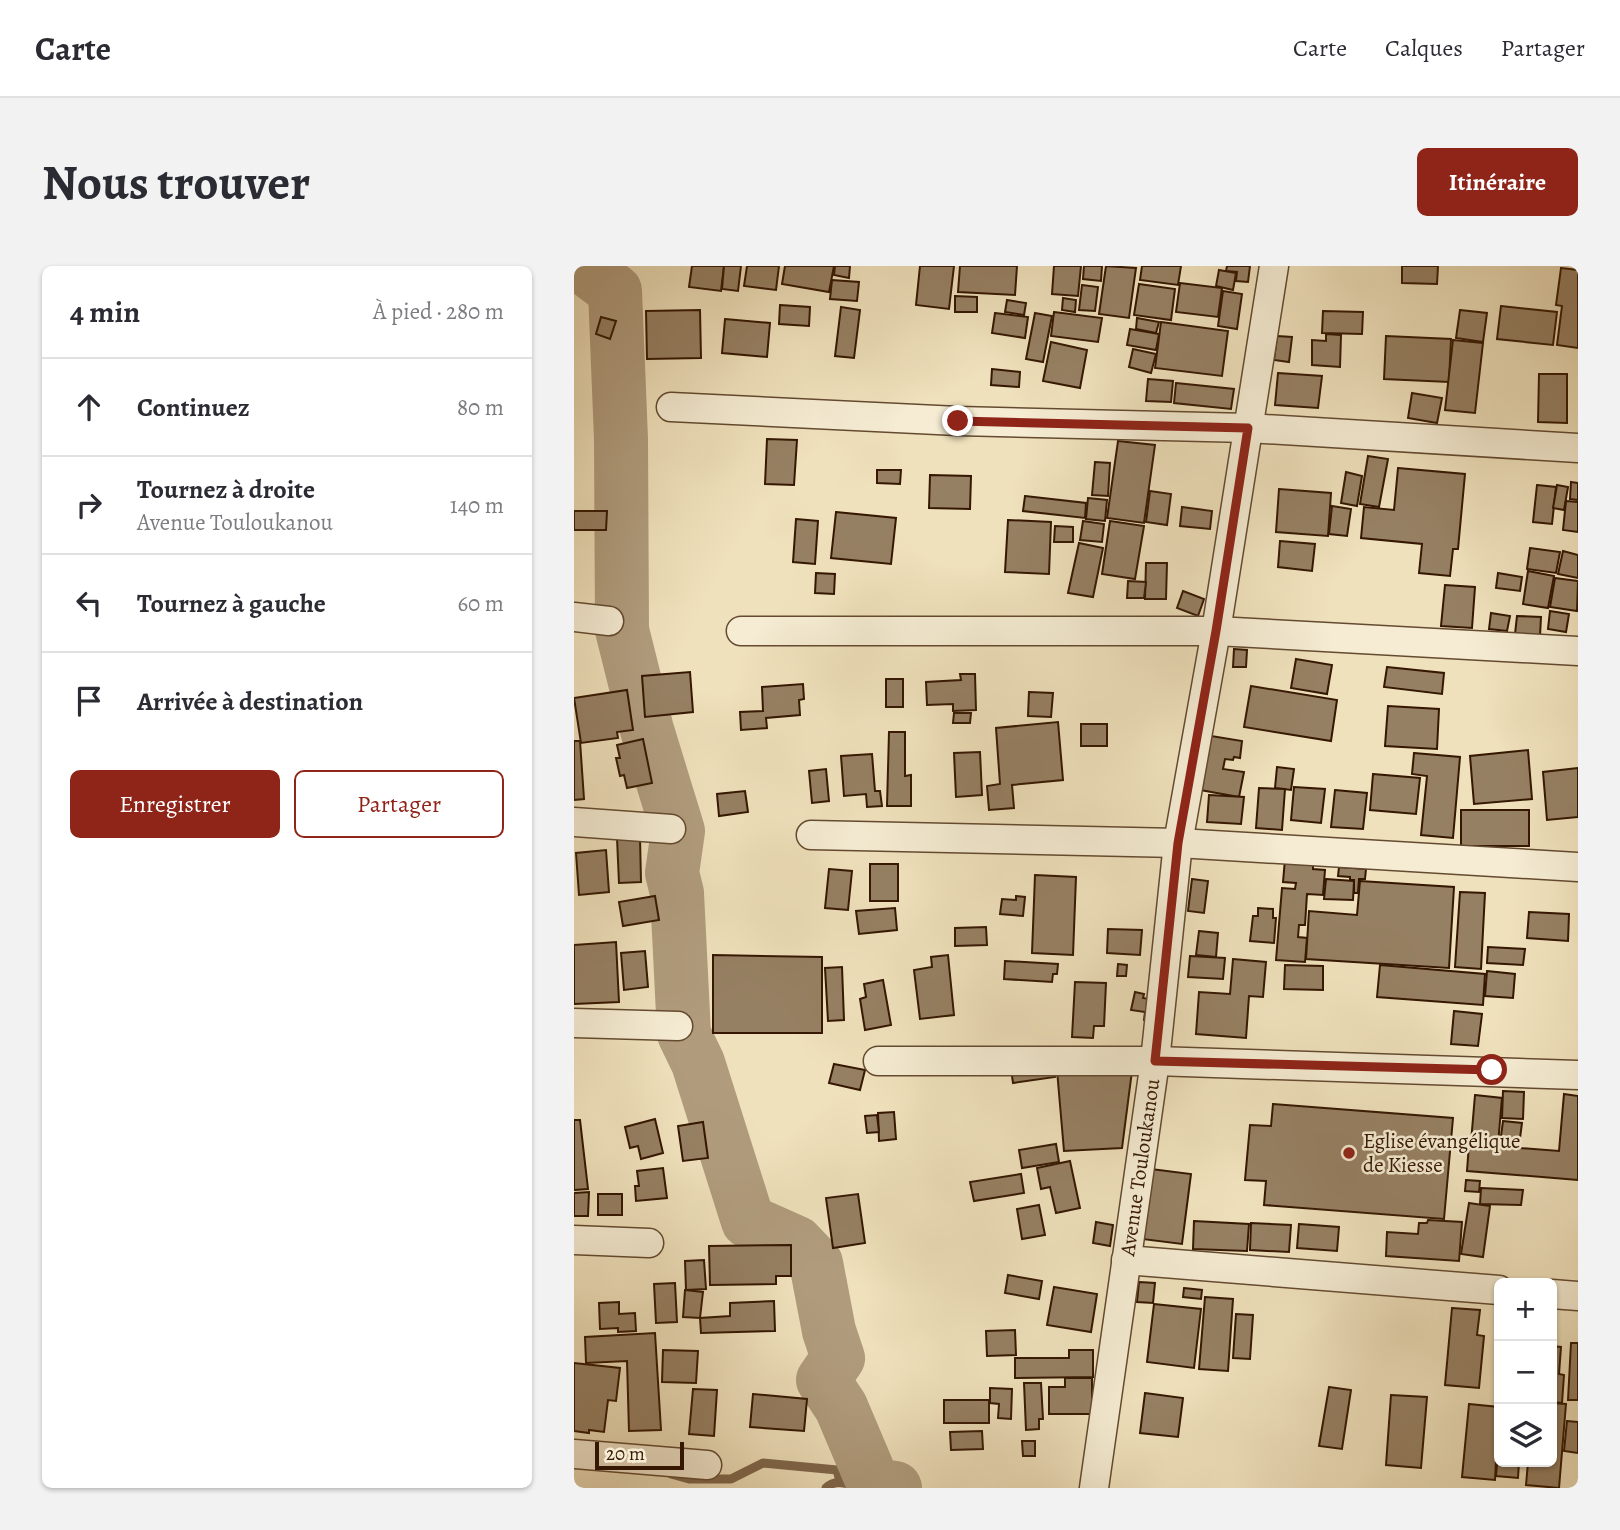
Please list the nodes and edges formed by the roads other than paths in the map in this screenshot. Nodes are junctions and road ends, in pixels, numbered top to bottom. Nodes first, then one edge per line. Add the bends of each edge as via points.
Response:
1 (1274, 266) edge
2 (671, 407) dead end
3 (1248, 428) junction
4 (1578, 448) edge
5 (574, 617) edge
6 (608, 621) dead end
7 (741, 631) dead end
8 (1216, 631) junction
9 (1578, 651) edge
10 (574, 822) edge
11 (671, 829) dead end
12 (811, 835) dead end
13 (1178, 843) junction
14 (1578, 867) edge
15 (574, 1023) edge
16 (678, 1026) dead end
17 (878, 1061) dead end
18 (1155, 1061) junction
19 (1578, 1075) edge
20 (574, 1240) edge
21 (649, 1243) dead end
22 (1126, 1260) junction
23 (1494, 1290) edge
24 (1557, 1294) edge
25 (1578, 1296) edge
26 (574, 1454) edge
27 (707, 1465) dead end
28 (1094, 1488) edge

1 - 3 street, Avenue Touloukanou
2 - 3 street via 958,421
3 - 4 street
3 - 8 street, Avenue Touloukanou
5 - 6 street
7 - 8 street
8 - 9 street
8 - 13 street, Avenue Touloukanou
10 - 11 street
12 - 13 street
13 - 14 street
13 - 18 street, Avenue Touloukanou
15 - 16 street
17 - 18 street
18 - 19 street
18 - 22 street, Avenue Touloukanou
20 - 21 street
22 - 23 street
22 - 28 street, Avenue Touloukanou
24 - 25 street
26 - 27 street

